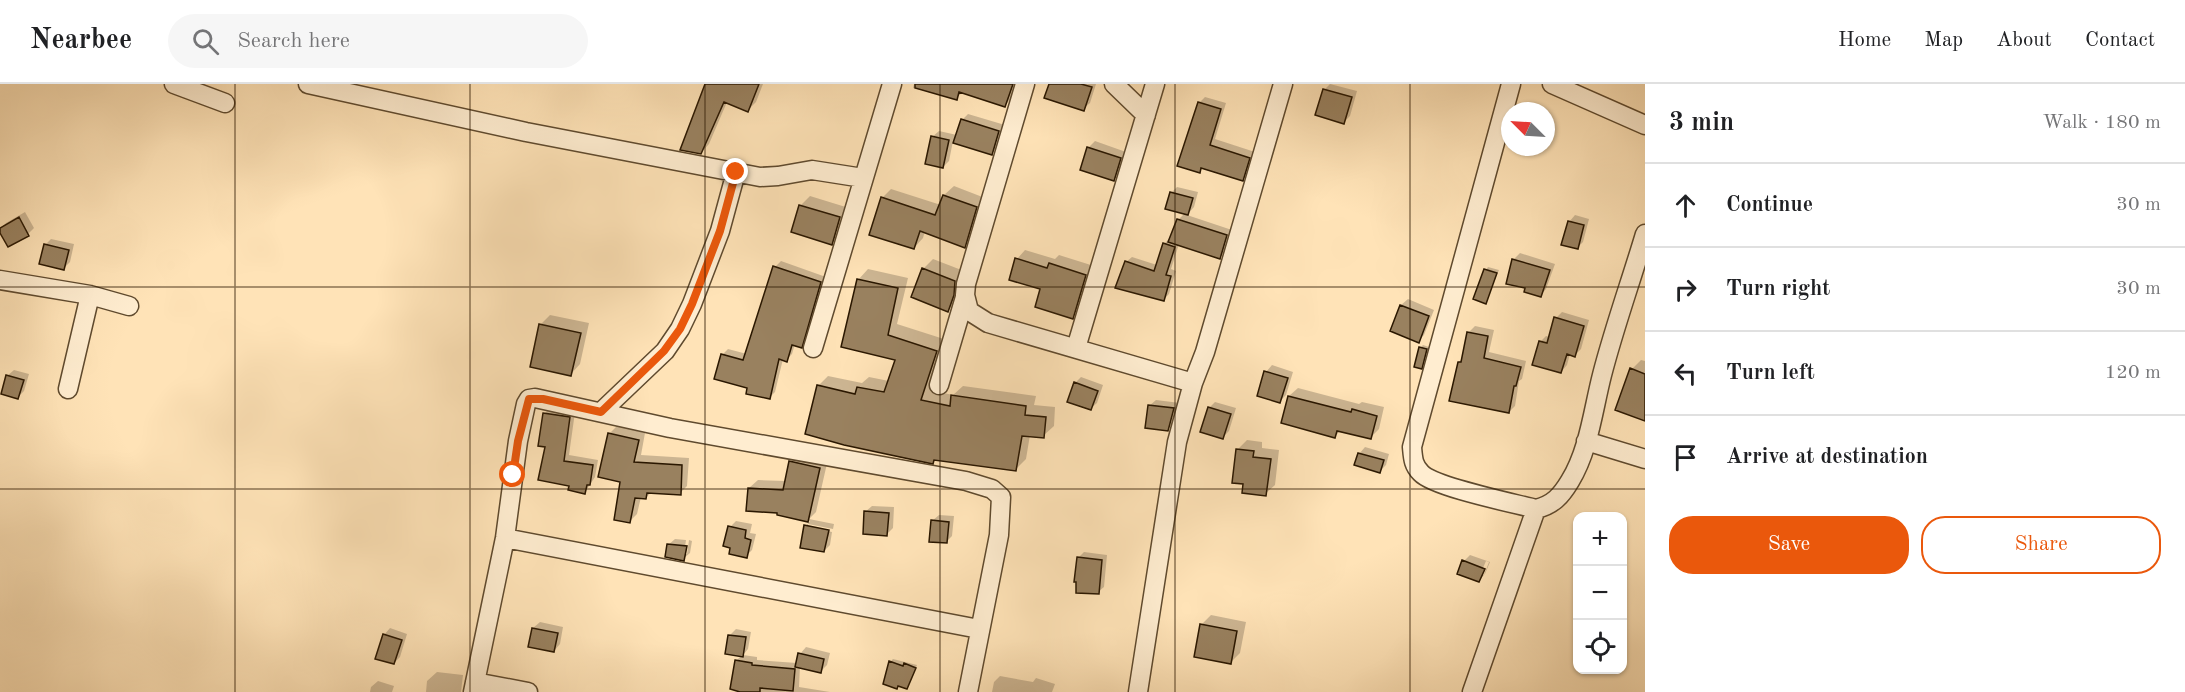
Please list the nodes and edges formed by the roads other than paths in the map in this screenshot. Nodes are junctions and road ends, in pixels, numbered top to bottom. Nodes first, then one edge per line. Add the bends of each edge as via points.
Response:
1 (174, 84) edge
2 (308, 84) edge
3 (892, 84) edge
4 (1025, 84) edge
5 (1114, 84) edge
6 (1155, 84) edge
7 (1283, 84) edge
8 (1511, 84) edge
9 (1552, 84) edge
10 (225, 103) dead end
11 (1146, 115) junction
12 (1645, 125) edge
13 (736, 172) junction
14 (863, 178) junction
15 (1645, 234) edge
16 (0, 280) edge
17 (90, 295) junction
18 (965, 295) junction
19 (129, 306) dead end
20 (813, 348) dead end
21 (1076, 348) junction
22 (1193, 383) junction
23 (939, 385) dead end
24 (68, 389) dead end
25 (601, 412) junction
26 (1586, 441) junction
27 (1645, 459) edge
28 (1536, 508) junction
29 (505, 538) junction
30 (979, 629) junction
31 (474, 687) edge
32 (528, 692) edge
33 (968, 692) edge
34 (1138, 692) edge
35 (1472, 692) edge

1 - 10 street
2 - 13 street via 526,132
3 - 14 street
4 - 18 street
5 - 11 street
6 - 11 street
7 - 22 street
8 - 28 street via 1412,447 1413,463 1422,475 1437,483
9 - 12 street
11 - 21 street
13 - 14 street via 760,177 812,170
13 - 25 street via 720,231 680,329 664,351
14 - 20 street
15 - 26 street
16 - 17 street
17 - 19 street
17 - 24 street
18 - 21 street via 969,311 988,323
18 - 23 street
21 - 22 street
22 - 34 street via 1177,442
25 - 29 street via 529,399 518,441
25 - 30 street via 973,482 992,489 1001,497 999,535
26 - 27 street
26 - 28 street via 1570,482 1548,506
28 - 35 street
29 - 30 street
29 - 31 street
30 - 33 street
31 - 32 street

